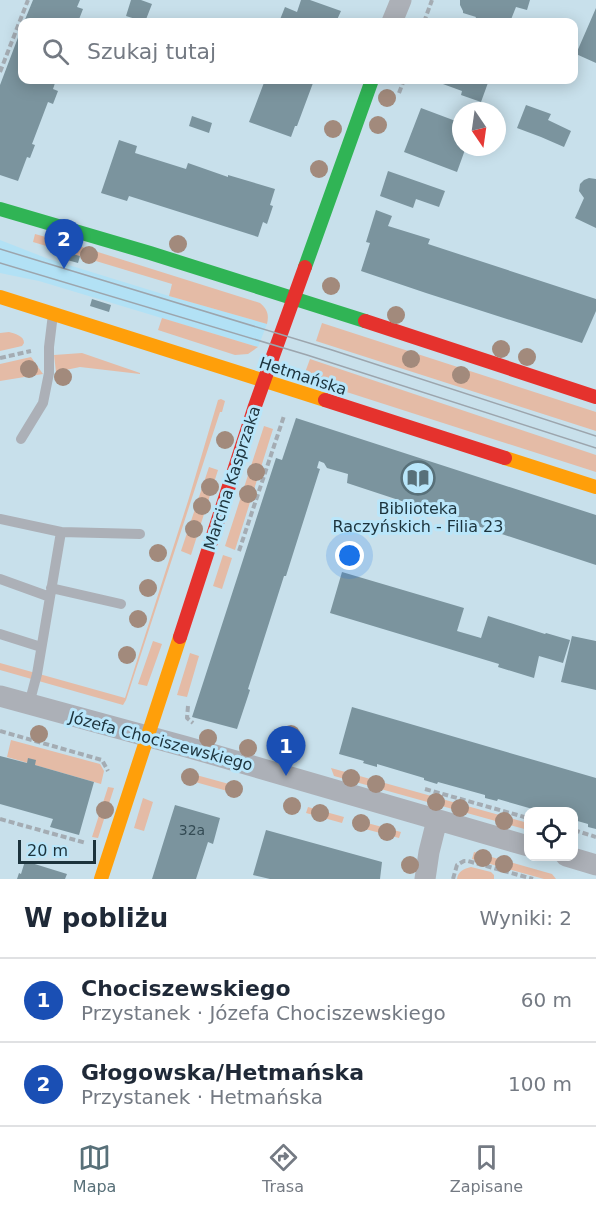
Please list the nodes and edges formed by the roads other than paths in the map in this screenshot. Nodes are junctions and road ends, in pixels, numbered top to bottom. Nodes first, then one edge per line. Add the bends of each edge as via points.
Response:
1 (401, 0) edge
2 (394, 18) edge
3 (371, 84) edge
4 (0, 209) edge
5 (1, 298) edge
6 (292, 299) junction
7 (53, 314) junction
8 (264, 381) junction
9 (596, 397) edge
10 (21, 439) dead end
11 (596, 487) edge
12 (0, 519) edge
13 (62, 532) junction
14 (140, 534) dead end
15 (0, 579) edge
16 (51, 592) junction
17 (121, 604) dead end
18 (0, 634) edge
19 (41, 647) junction
20 (0, 696) edge
21 (29, 704) junction
22 (147, 737) junction
23 (437, 820) junction
24 (524, 845) edge
25 (578, 860) edge
26 (596, 865) edge
27 (102, 879) edge
28 (425, 879) edge

1 - 2 street
3 - 6 main road, Marcina Kasprzaka
4 - 6 main road
5 - 7 main road, Hetmańska
6 - 8 main road, Marcina Kasprzaka
6 - 9 main road
7 - 8 main road, Hetmańska
7 - 10 lane via 43,403
8 - 11 main road, Hetmańska
8 - 22 main road, Marcina Kasprzaka
12 - 13 lane
13 - 14 lane
13 - 16 lane
15 - 16 lane
16 - 17 lane
16 - 19 lane
18 - 19 lane
19 - 21 lane
20 - 21 street, Józefa Chociszewskiego
21 - 22 street, Józefa Chociszewskiego
22 - 23 street, Józefa Chociszewskiego
22 - 27 main road, Marcina Kasprzaka
23 - 24 street, Józefa Chociszewskiego
23 - 28 street
25 - 26 street

